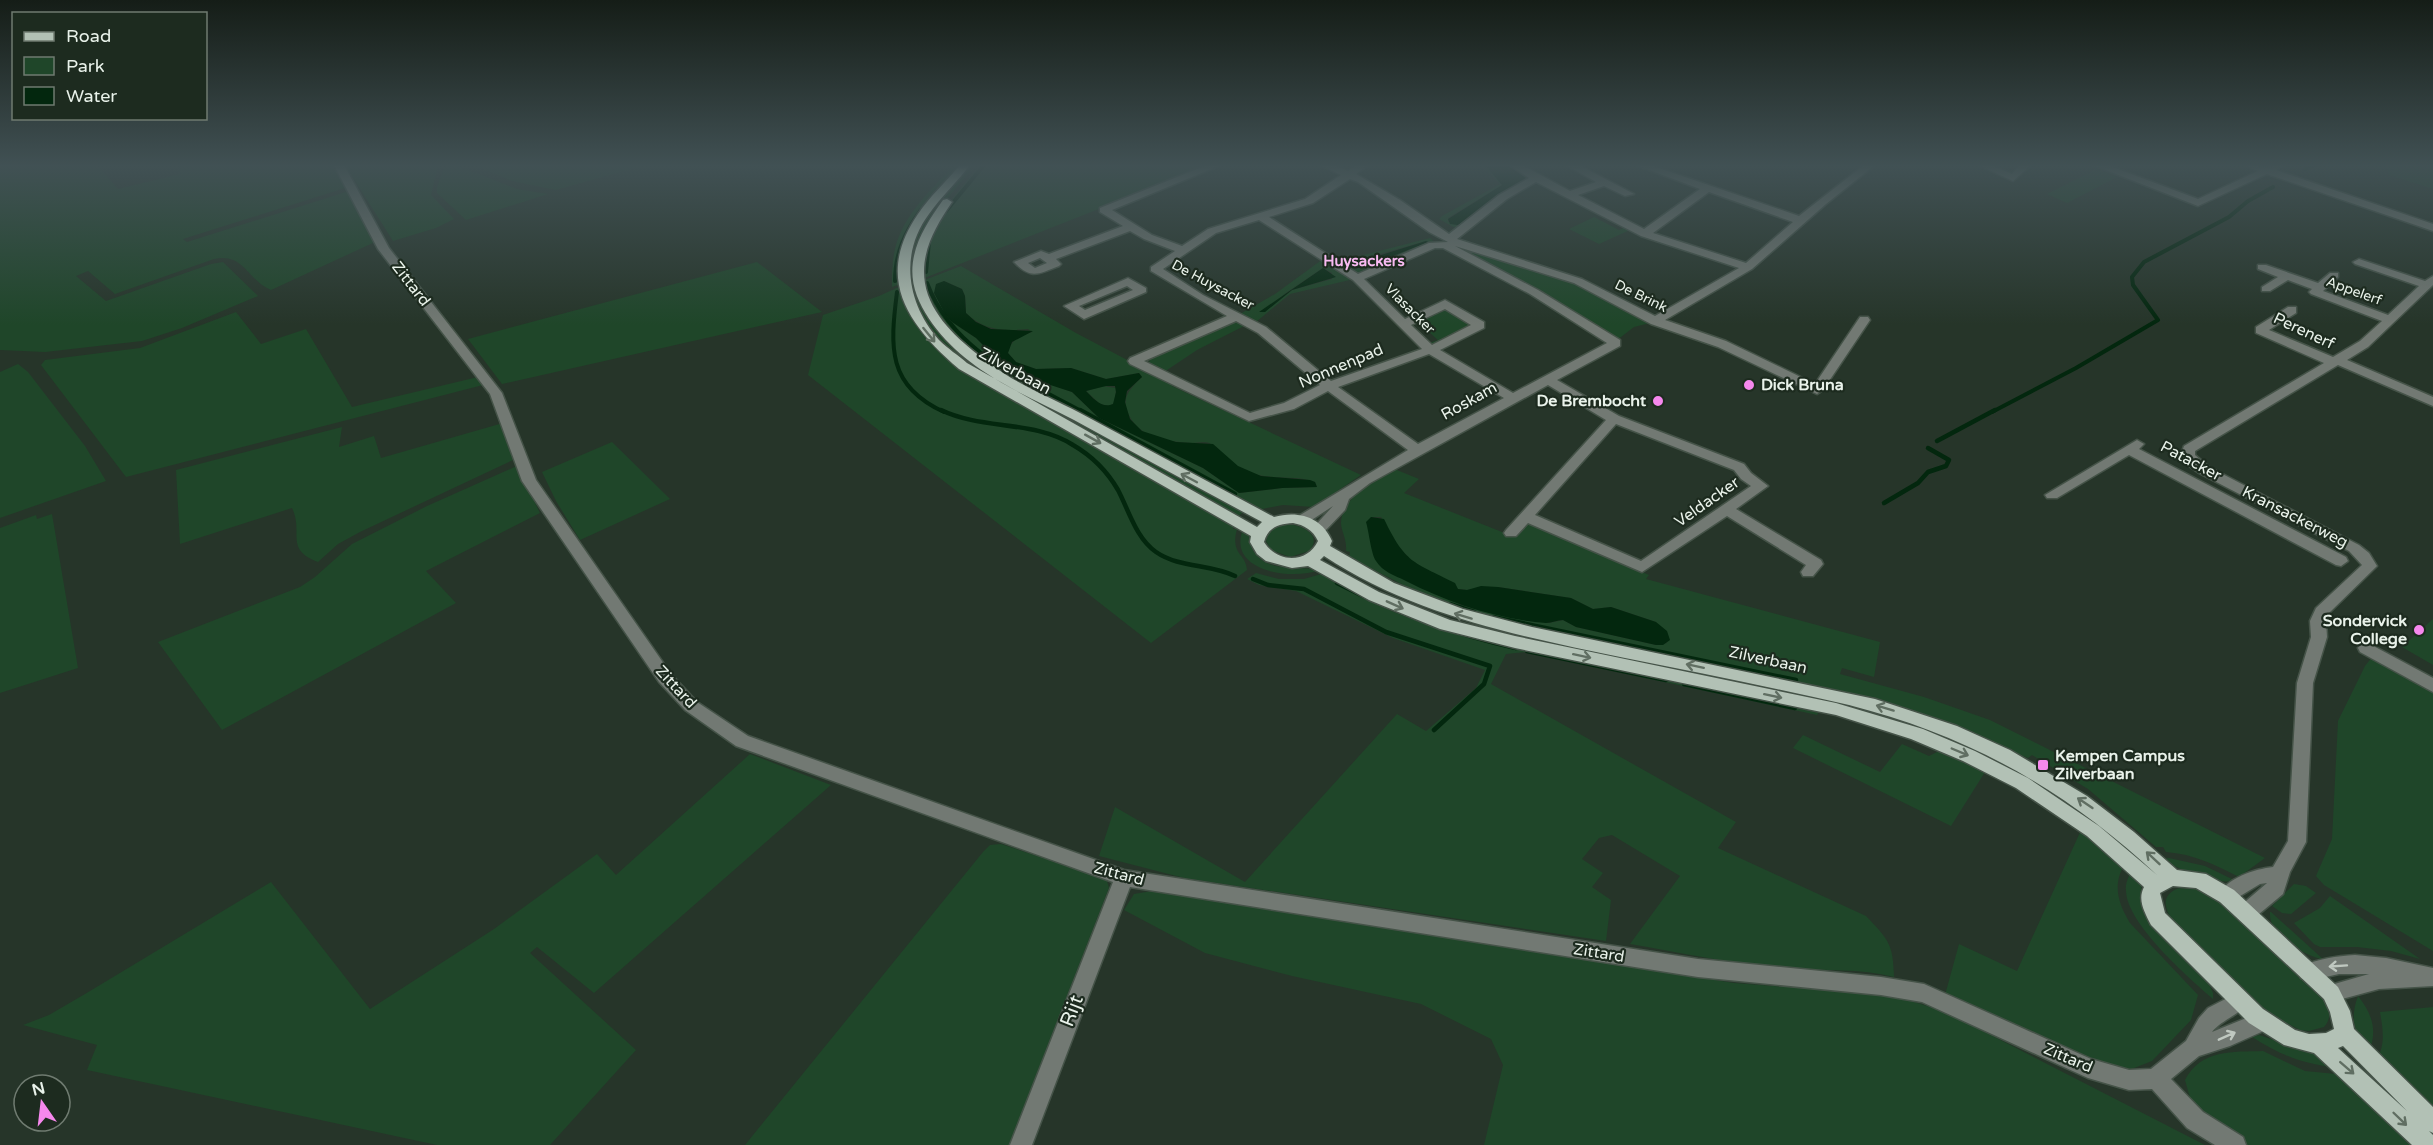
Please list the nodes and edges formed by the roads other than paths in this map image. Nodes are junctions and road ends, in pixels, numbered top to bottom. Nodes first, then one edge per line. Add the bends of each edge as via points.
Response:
1 (368, 218) edge
2 (920, 218) edge
3 (933, 218) edge
4 (1115, 218) edge
5 (1253, 218) edge
6 (1264, 218) edge
7 (1413, 218) edge
8 (1475, 218) edge
9 (1615, 218) edge
10 (1666, 218) edge
11 (1794, 218) edge
12 (1805, 218) edge
13 (2406, 218) edge
14 (1802, 221) junction
15 (1130, 227) junction
16 (2433, 228) edge
17 (1645, 234) junction
18 (1446, 242) junction
19 (1182, 250) junction
20 (1047, 259) dead end
21 (2359, 262) dead end
22 (1748, 267) junction
23 (2262, 267) dead end
24 (1161, 274) junction
25 (2334, 275) dead end
26 (2287, 276) junction
27 (1357, 278) junction
28 (2430, 282) edge
29 (1136, 285) junction
30 (2320, 288) junction
31 (2266, 289) dead end
32 (2292, 310) dead end
33 (1237, 316) junction
34 (1864, 320) dead end
35 (2390, 320) junction
36 (1655, 321) junction
37 (1403, 324) junction
38 (1429, 349) junction
39 (2335, 361) junction
40 (1548, 380) junction
41 (1329, 386) junction
42 (1512, 399) junction
43 (2433, 402) edge
44 (1614, 419) junction
45 (1417, 450) junction
46 (2052, 495) dead end
47 (2251, 495) junction
48 (1343, 497) junction
49 (2235, 505) junction
50 (1727, 510) junction
51 (1526, 517) junction
52 (1302, 520) junction
53 (1273, 522) junction
54 (1319, 529) junction
55 (1511, 533) dead end
56 (1258, 534) junction
57 (1323, 548) junction
58 (1309, 560) junction
59 (2341, 561) dead end
60 (1808, 572) dead end
61 (2366, 648) dead end
62 (2433, 686) edge
63 (2277, 874) junction
64 (1124, 878) junction
65 (2164, 882) junction
66 (2227, 896) junction
67 (2246, 913) junction
68 (2308, 972) junction
69 (2433, 978) edge
70 (2331, 993) junction
71 (2239, 1001) junction
72 (2260, 1022) junction
73 (2344, 1034) junction
74 (2320, 1045) junction
75 (2193, 1048) junction
76 (2156, 1078) junction
77 (2433, 1122) edge
78 (1021, 1145) edge
79 (2235, 1145) edge
80 (2428, 1145) edge

1 - 64 street, Zittard via 384,249 496,393 529,481 665,678 691,706 742,741
2 -> 56 main road, Zilverbaan via 903,262 907,296 912,311 936,344 963,366
53 -> 3 main road, Zilverbaan via 990,370 964,351 942,330 921,292 918,262 923,237
4 - 15 street
5 - 19 street, De Huysacker via 1212,231
6 - 27 street, Vlasacker
7 - 18 street
8 - 18 street
9 - 17 street
10 - 17 street
11 - 14 street
12 - 14 street
13 - 16 street
14 - 22 street
15 - 19 street
15 - 20 street
17 - 22 street
18 - 27 street
18 - 36 street, De Brink via 1578,281
18 - 40 street, Roskam via 1616,343
19 - 24 street, De Huysacker via 1155,268
21 - 28 street
22 - 36 street
23 - 26 street, Appelerf
24 - 29 street
24 - 33 street, De Huysacker
25 - 30 street, Appelerf
26 - 30 street, Appelerf
26 - 31 street
27 - 37 street, Vlasacker
28 - 35 street, Kransackerweg
29 - 29 street via 1128,280 1070,306 1084,315 1143,290
30 - 35 street, Appelerf via 2315,292
32 - 39 street, Perenerf via 2260,330
33 - 41 street, De Huysacker via 1262,330
33 - 41 street, Nonnenpad via 1134,361 1249,417 1289,406
34 - 36 street, De Brink via 1817,390 1722,344
35 - 39 street, Kransackerweg via 2364,344
37 - 38 street, Vlasacker
37 - 38 street, Nonnenpad via 1445,304 1480,325
38 - 41 street, Nonnenpad
38 - 42 street, Vlasacker
39 - 43 street
39 - 47 street, Kransackerweg via 2189,449 2194,463
40 - 42 street, Roskam
40 - 44 street, Veldacker
41 - 45 street, De Huysacker
42 - 45 street, Roskam
44 - 50 street, Veldacker via 1740,467 1761,486
44 - 51 street
45 - 48 street, Roskam
46 - 49 street, Patacker via 2133,447
47 - 49 street
47 - 63 street, Kransackerweg via 2354,548 2370,566 2321,612 2318,621 2319,637 2304,682 2297,842
48 - 52 street, Roskam
48 - 54 street, Roskam via 1340,507
49 - 59 street, Patacker
50 - 51 street, Veldacker via 1642,567
50 - 60 street via 1816,564
51 - 55 street
52 - 53 main road
52 - 54 main road
53 - 56 main road
54 - 57 main road via 1325,541
56 - 58 main road via 1260,548 1272,558 1290,563
57 - 58 main road
65 -> 57 main road, Zilverbaan via 2111,822 2007,756 1942,727 1857,700 1482,622 1405,594
58 -> 65 main road, Zilverbaan via 1393,604 1446,625 1836,709 1917,734 2022,783
61 - 62 street
63 - 66 street via 2256,877
63 - 67 street, Kransackerweg via 2276,888
64 - 76 street, Zittard via 1698,968 1924,993 2088,1068 2129,1080
64 - 78 street, Rijt
65 - 66 main road via 2199,880
65 - 71 main road via 2150,900 2158,919
66 - 67 main road
67 - 68 main road
69 -> 68 street via 2369,964 2334,965
68 - 70 main road
69 - 70 street via 2379,980
70 - 73 main road via 2340,1011
71 - 72 main road
71 - 75 street via 2207,1020
72 - 74 main road via 2284,1035
75 -> 72 street
73 - 74 main road via 2334,1042
73 - 77 main road
74 -> 80 main road
75 - 76 street
76 - 79 street via 2195,1120

